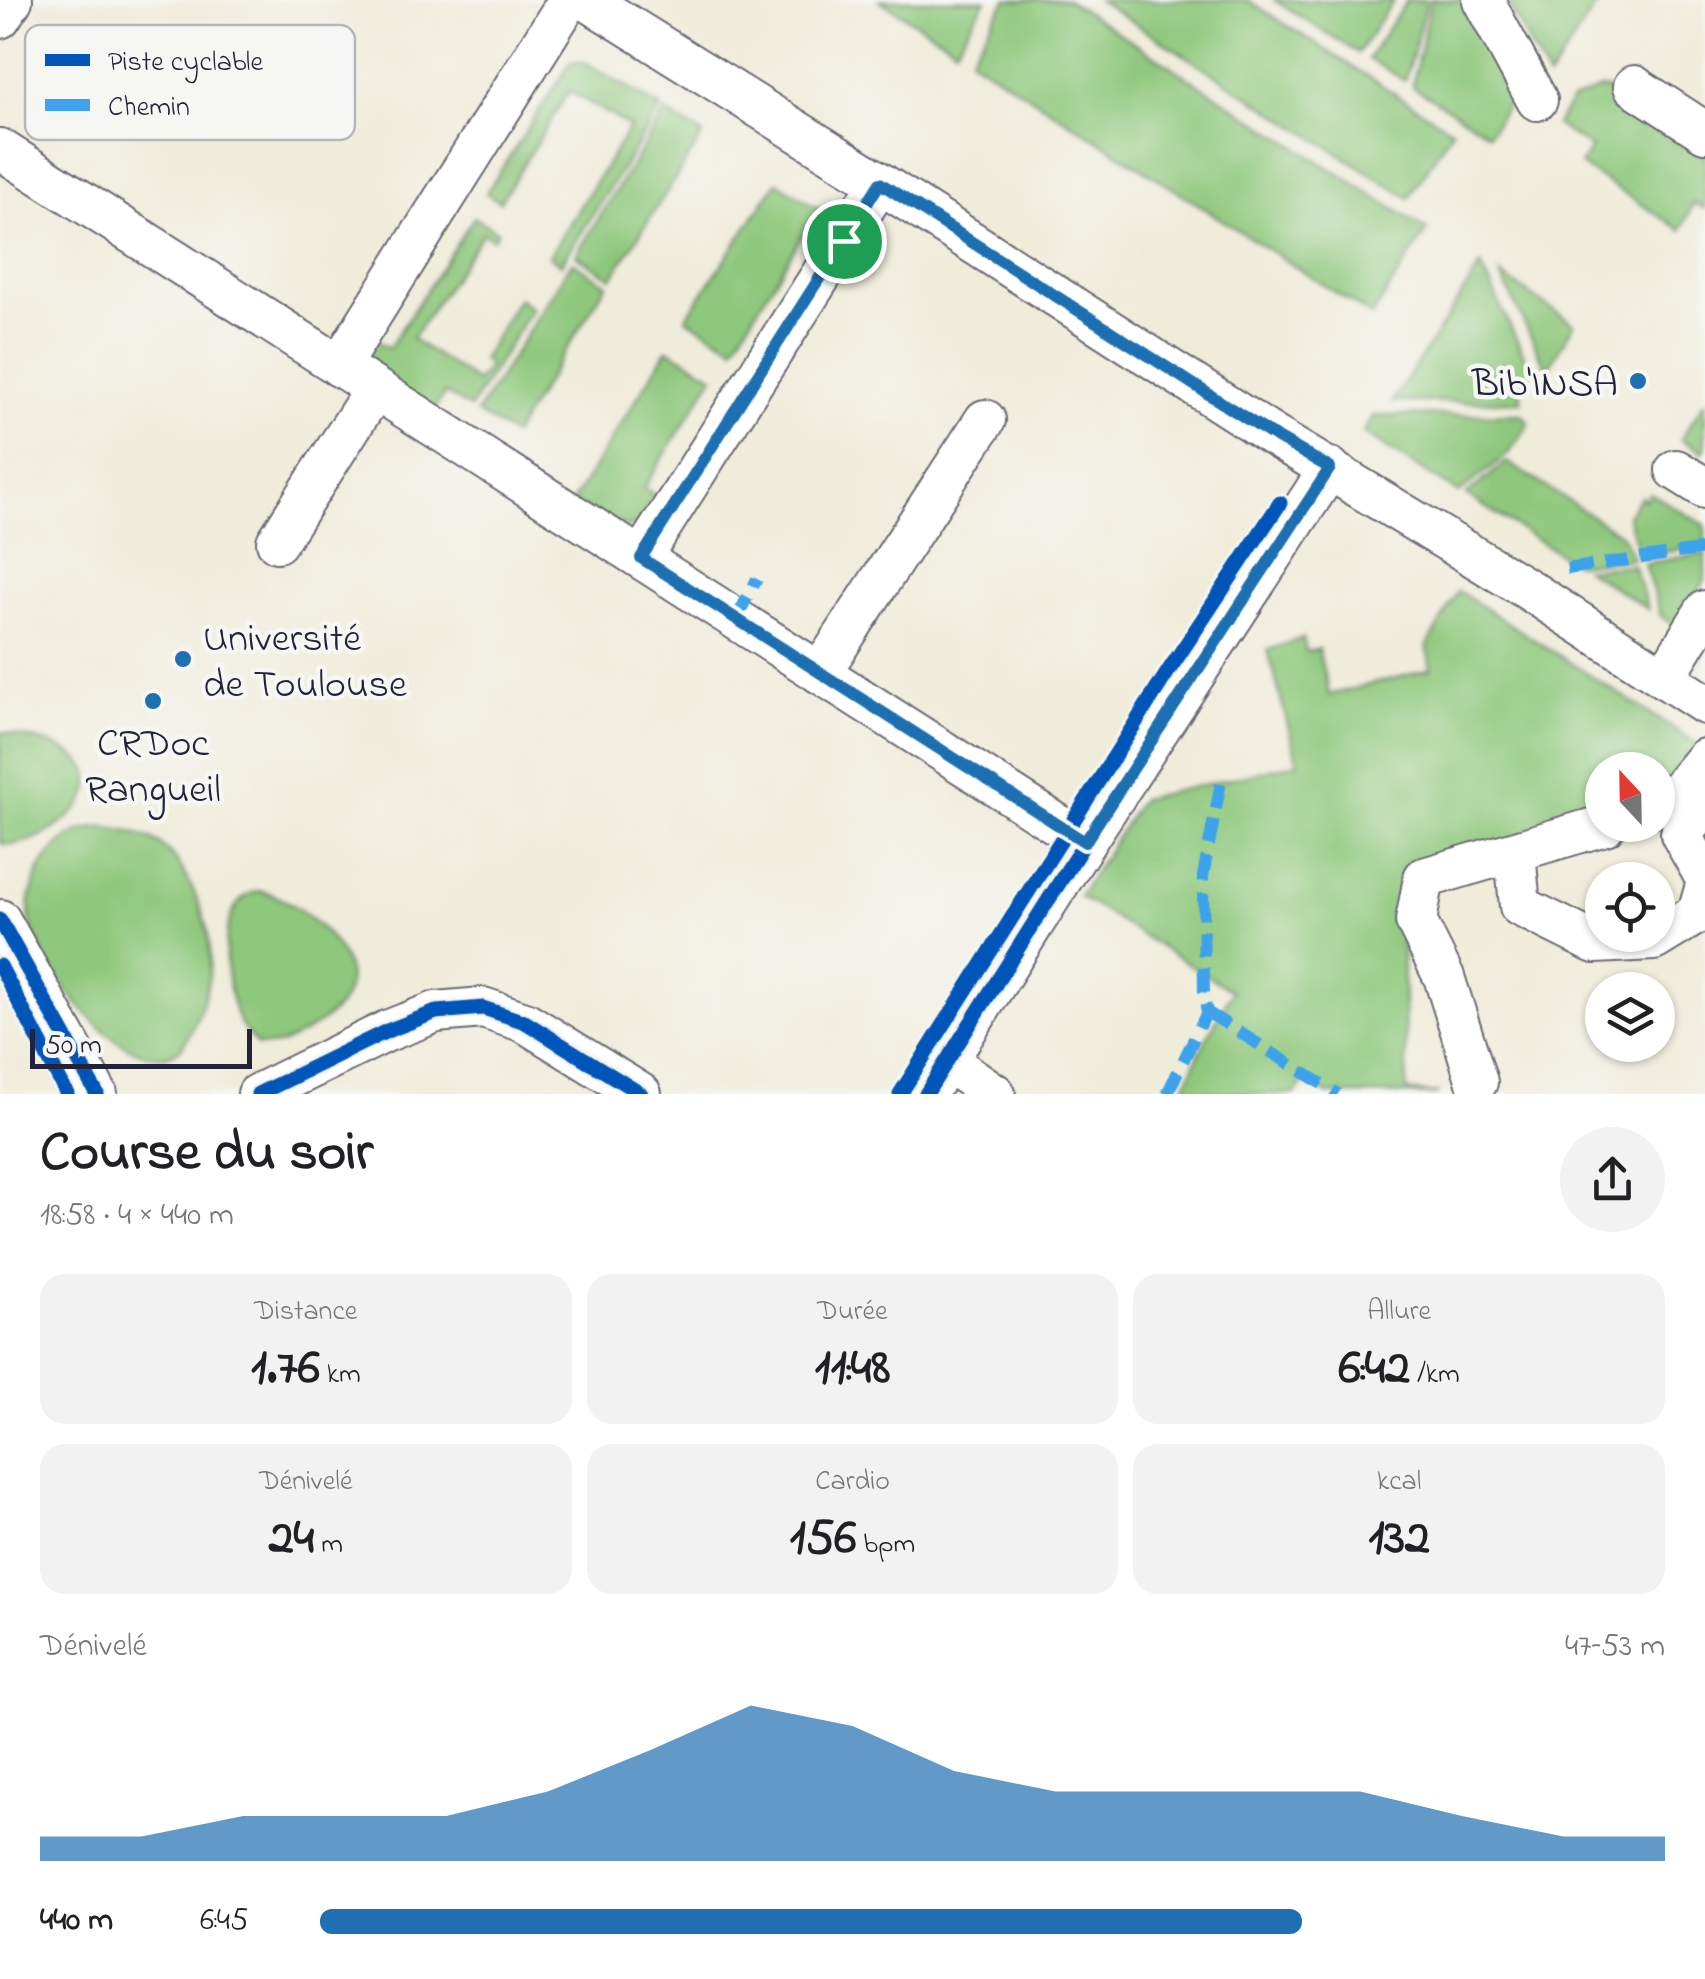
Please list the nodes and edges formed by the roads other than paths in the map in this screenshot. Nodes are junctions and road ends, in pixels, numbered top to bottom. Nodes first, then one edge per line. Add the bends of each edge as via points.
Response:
1 (12, 0) edge
2 (569, 0) edge
3 (587, 0) edge
4 (1484, 0) edge
5 (0, 18) edge
6 (1634, 86) dead end
7 (1537, 100) dead end
8 (1705, 132) edge
9 (0, 150) edge
10 (880, 183) junction
11 (340, 366) junction
12 (375, 389) junction
13 (984, 420) dead end
14 (1330, 468) junction
15 (277, 542) dead end
16 (641, 558) junction
17 (1705, 611) edge
18 (820, 673) junction
19 (1664, 678) junction
20 (1705, 704) edge
21 (1705, 758) edge
22 (1675, 793) edge
23 (1705, 808) edge
24 (1585, 831) edge
25 (1085, 842) junction
26 (1515, 853) junction
27 (1705, 877) edge
28 (1705, 890) edge
29 (0, 920) edge
30 (0, 966) edge
31 (937, 1078) edge
32 (1477, 1082) dead end
33 (67, 1094) edge
34 (97, 1094) edge
35 (258, 1094) edge
36 (312, 1094) edge
37 (606, 1094) edge
38 (642, 1094) edge
39 (996, 1094) edge

1 - 5 street
2 - 11 street
3 - 10 street
4 - 7 street
6 - 8 street
9 - 11 street
10 - 14 street
10 - 16 street
11 - 12 street
12 - 15 street
12 - 16 street
13 - 18 street
14 - 19 street
14 - 25 street
16 - 18 street
17 - 19 street
18 - 25 street
19 - 20 street
21 - 22 street
23 - 27 street via 1681,834
24 - 26 street
25 - 31 street via 1036,941
26 - 28 street via 1520,906 1595,943 1654,940 1698,913
26 - 32 street via 1424,878 1416,921 1444,977
29 - 34 street
30 - 33 street
31 - 39 street
35 - 38 street via 386,1031 436,1012 483,1008 525,1022
36 - 37 street via 437,1035 485,1032 526,1046

